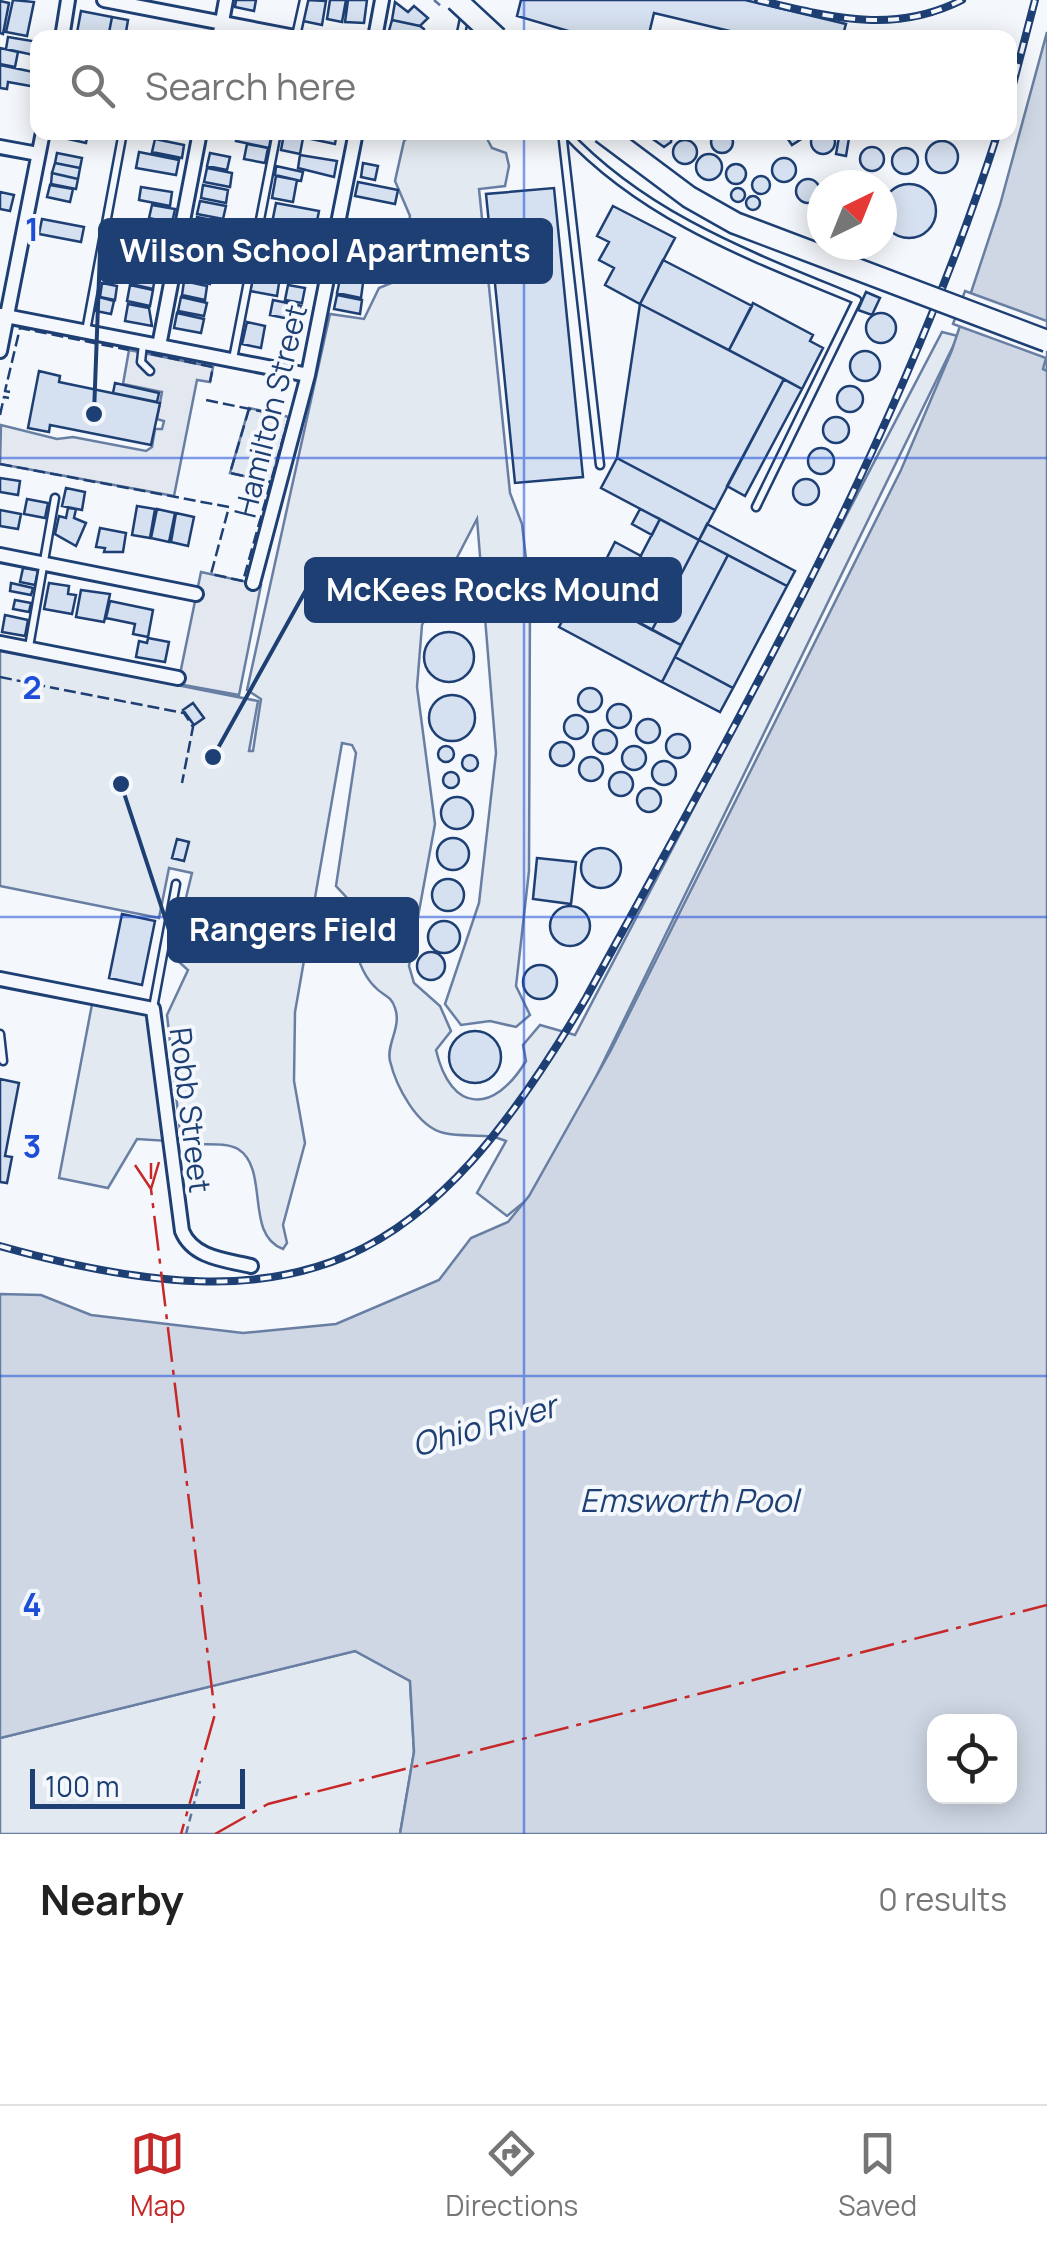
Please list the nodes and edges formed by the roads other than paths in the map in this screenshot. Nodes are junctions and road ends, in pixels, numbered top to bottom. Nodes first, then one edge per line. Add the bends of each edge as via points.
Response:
1 (68, 0) edge
2 (104, 0) edge
3 (226, 0) edge
4 (304, 0) edge
5 (382, 0) edge
6 (463, 1) edge
7 (63, 30) edge
8 (220, 30) edge
9 (298, 30) edge
10 (376, 30) edge
11 (462, 30) edge
12 (478, 30) edge
13 (490, 30) edge
14 (41, 140) edge
15 (122, 140) edge
16 (198, 140) edge
17 (275, 140) edge
18 (354, 140) edge
19 (565, 140) edge
20 (572, 140) edge
21 (613, 140) edge
22 (0, 147) edge
23 (38, 154) junction
24 (3, 315) edge
25 (86, 332) junction
26 (1047, 341) edge
27 (144, 343) junction
28 (159, 346) junction
29 (0, 351) edge
30 (232, 360) junction
31 (150, 371) dead end
32 (308, 375) junction
33 (600, 465) dead end
34 (55, 498) dead end
35 (756, 507) dead end
36 (0, 555) edge
37 (44, 564) junction
38 (253, 583) dead end
39 (196, 594) dead end
40 (0, 643) edge
41 (28, 648) junction
42 (178, 678) dead end
43 (176, 884) dead end
44 (0, 979) edge
45 (153, 1009) junction
46 (0, 1034) edge
47 (4, 1061) dead end
48 (251, 1266) dead end

1 - 7 street
2 - 8 street
3 - 8 street
4 - 9 lane
5 - 10 street
6 - 11 lane
6 - 12 street
6 - 13 main road, bridge
14 - 23 street
15 - 25 lane
16 - 28 street
17 - 30 lane
18 - 32 street, Hamilton Street
19 - 33 lane
20 - 35 lane via 650,205 707,237 856,300
21 - 26 main road, bridge via 689,198 735,222
22 - 23 street
23 - 24 street
24 - 25 street
24 - 29 street
25 - 27 street
27 - 28 street
27 - 31 lane via 141,362
28 - 30 street
30 - 32 street
32 - 38 street, Hamilton Street
34 - 37 lane
36 - 37 street
37 - 39 street
37 - 41 lane
40 - 41 street
41 - 42 street
43 - 45 lane
44 - 45 street, Robb Street
45 - 48 street, Robb Street via 182,1231 206,1255
46 - 47 lane

